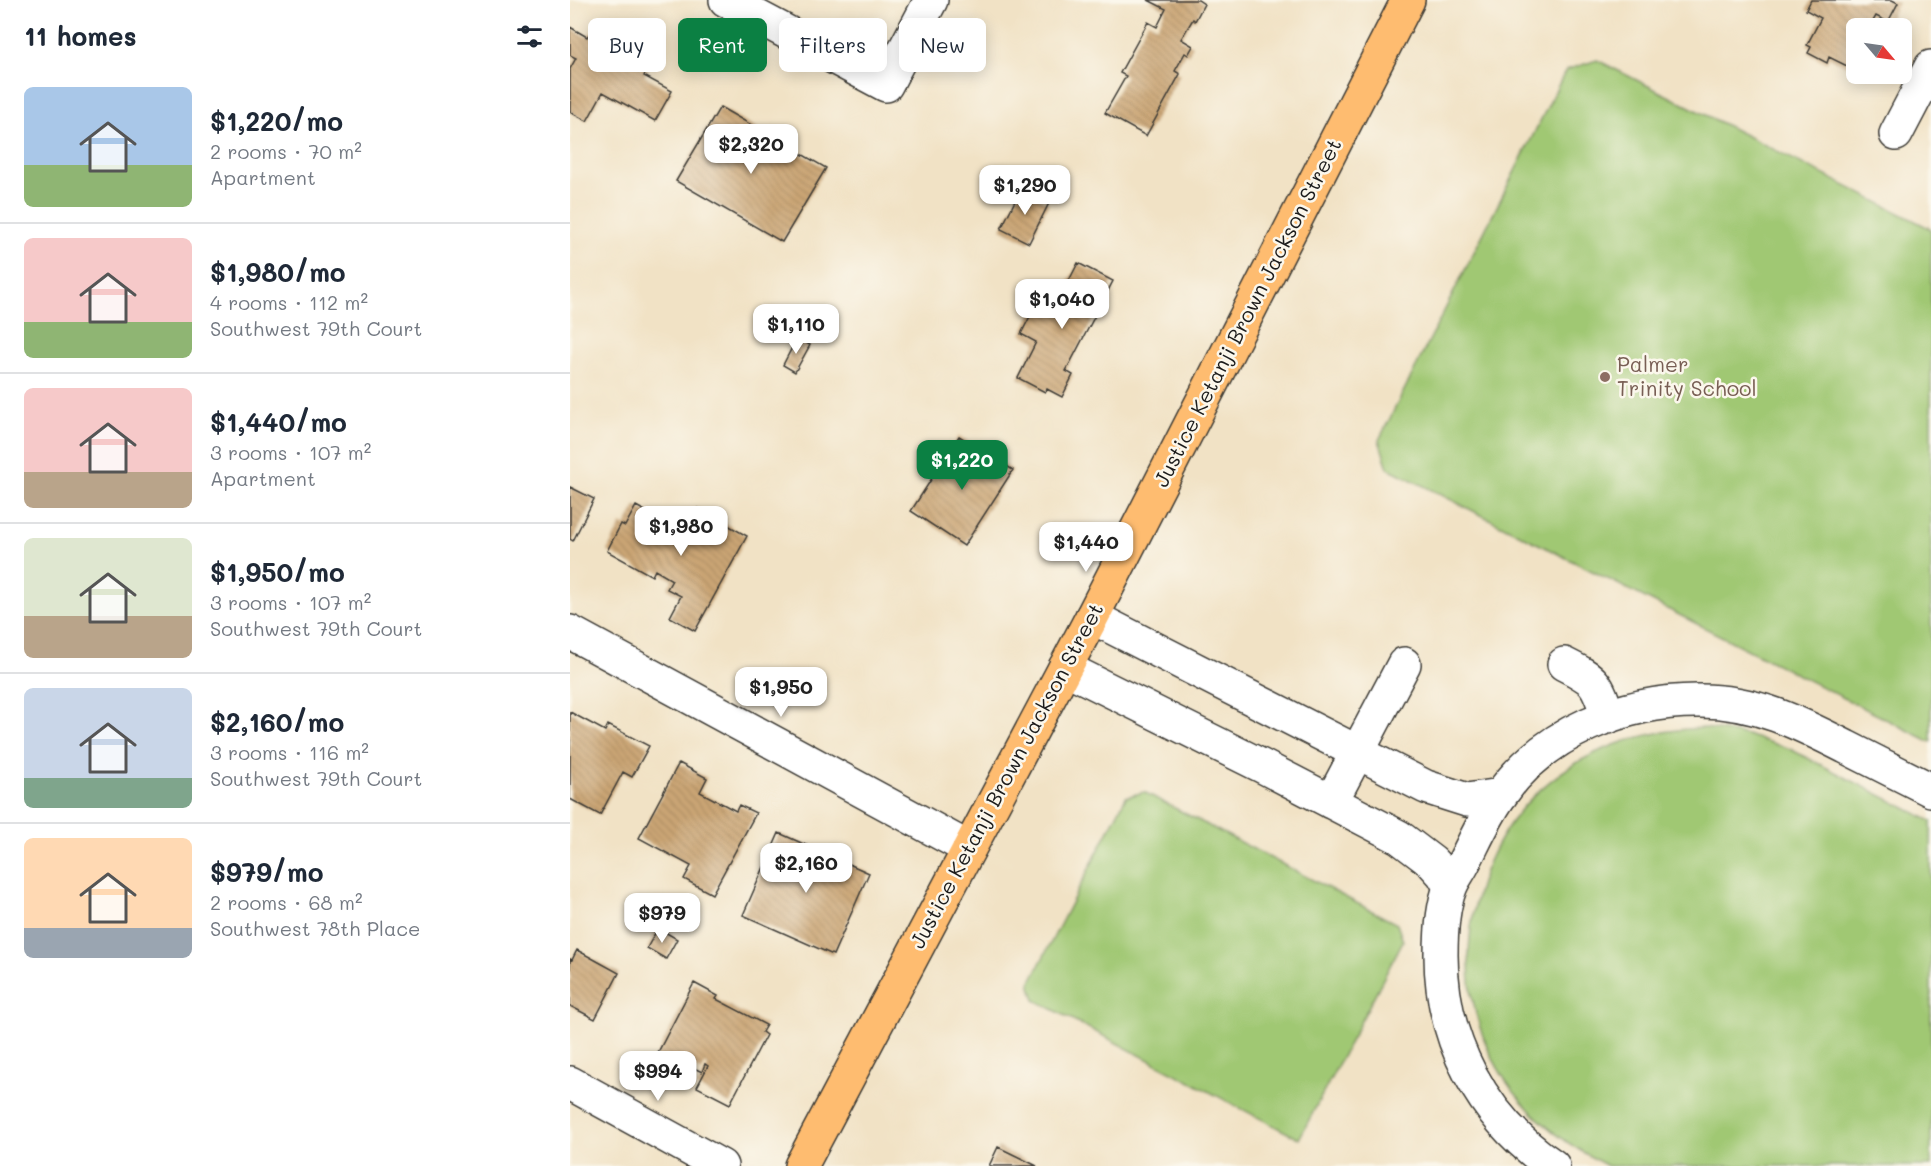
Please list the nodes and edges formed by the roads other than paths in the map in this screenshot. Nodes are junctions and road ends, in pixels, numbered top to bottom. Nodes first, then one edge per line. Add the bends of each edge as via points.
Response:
1 (726, 0) edge
2 (931, 0) edge
3 (1408, 0) edge
4 (1931, 68) edge
5 (1896, 134) dead end
6 (1092, 617) junction
7 (570, 632) edge
8 (1404, 664) dead end
9 (1563, 664) dead end
10 (1065, 668) junction
11 (1608, 717) junction
12 (1358, 752) junction
13 (1931, 790) edge
14 (1501, 795) junction
15 (1331, 802) junction
16 (968, 848) junction
17 (1450, 887) junction
18 (571, 1087) edge
19 (722, 1166) edge
20 (801, 1166) edge
21 (1553, 1166) edge

1 - 2 street via 886,84
3 - 6 main road, Justice Ketanji Brown Jackson Street
4 - 5 street
6 - 10 main road, Justice Ketanji Brown Jackson Street
6 - 12 street
7 - 16 street
8 - 12 street
9 - 11 street via 1595,683
10 - 15 street
10 - 16 main road, Justice Ketanji Brown Jackson Street
11 - 13 street via 1646,705 1672,702 1752,707 1804,726
11 - 14 street via 1559,740 1530,762
12 - 14 street via 1449,796 1467,800
12 - 15 street
14 - 17 street
15 - 17 street via 1420,852 1443,874
16 - 20 main road, Justice Ketanji Brown Jackson Street
17 - 21 street via 1444,914 1441,971 1456,1043 1467,1071 1499,1117 1519,1140
18 - 19 street

